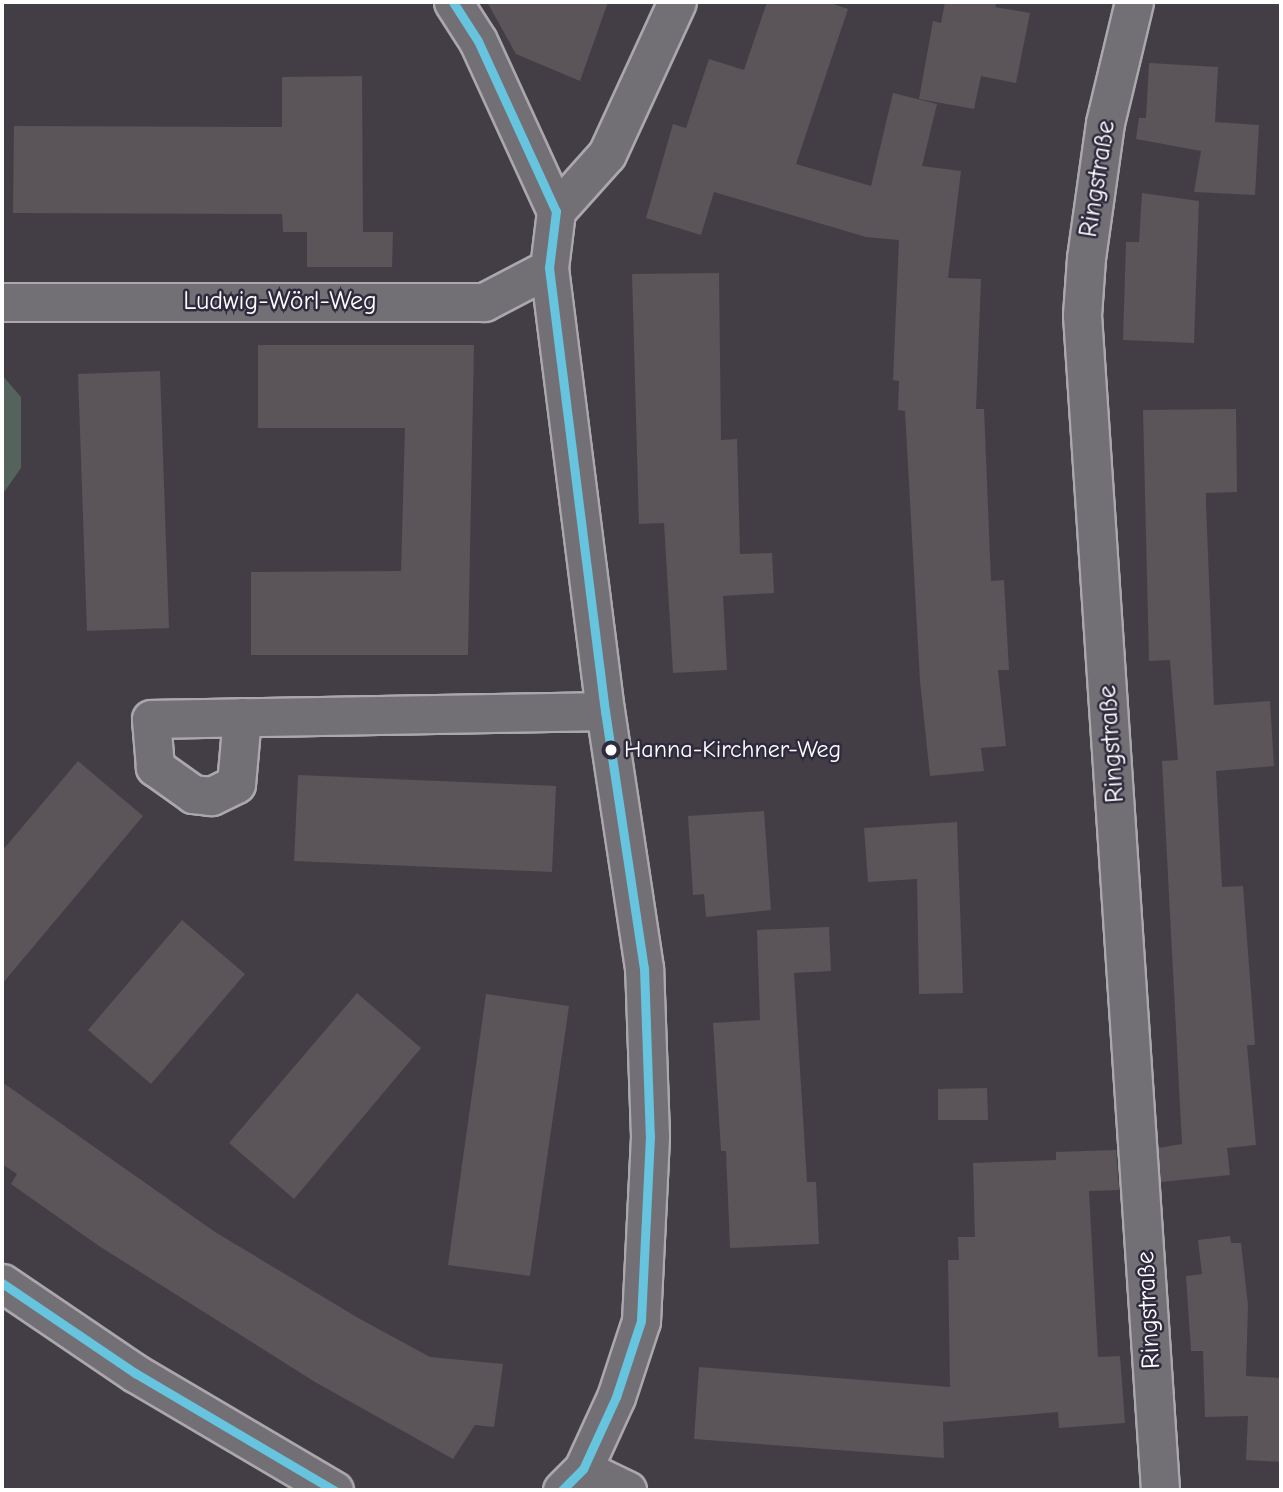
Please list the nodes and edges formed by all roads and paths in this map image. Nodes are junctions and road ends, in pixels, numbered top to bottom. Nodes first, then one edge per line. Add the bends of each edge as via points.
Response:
1 (453, 2) edge
2 (677, 2) edge
3 (1134, 2) edge
4 (556, 211) junction
5 (549, 268) junction
6 (2, 302) edge
7 (605, 711) junction
8 (242, 717) dead end
9 (2, 1283) edge
10 (573, 1480) edge
11 (334, 1490) edge
12 (626, 1490) edge
13 (1160, 1490) edge

1 - 4 street via 478,41
2 - 4 street via 607,155
3 - 13 street, Ringstraße via 1105,123 1082,315
4 - 5 street
5 - 6 street, Ludwig-Wörl-Weg via 484,302
5 - 7 street
7 - 8 street
7 - 10 street via 644,968 650,1136 640,1321 616,1397
9 - 11 street via 135,1373
10 - 12 street

